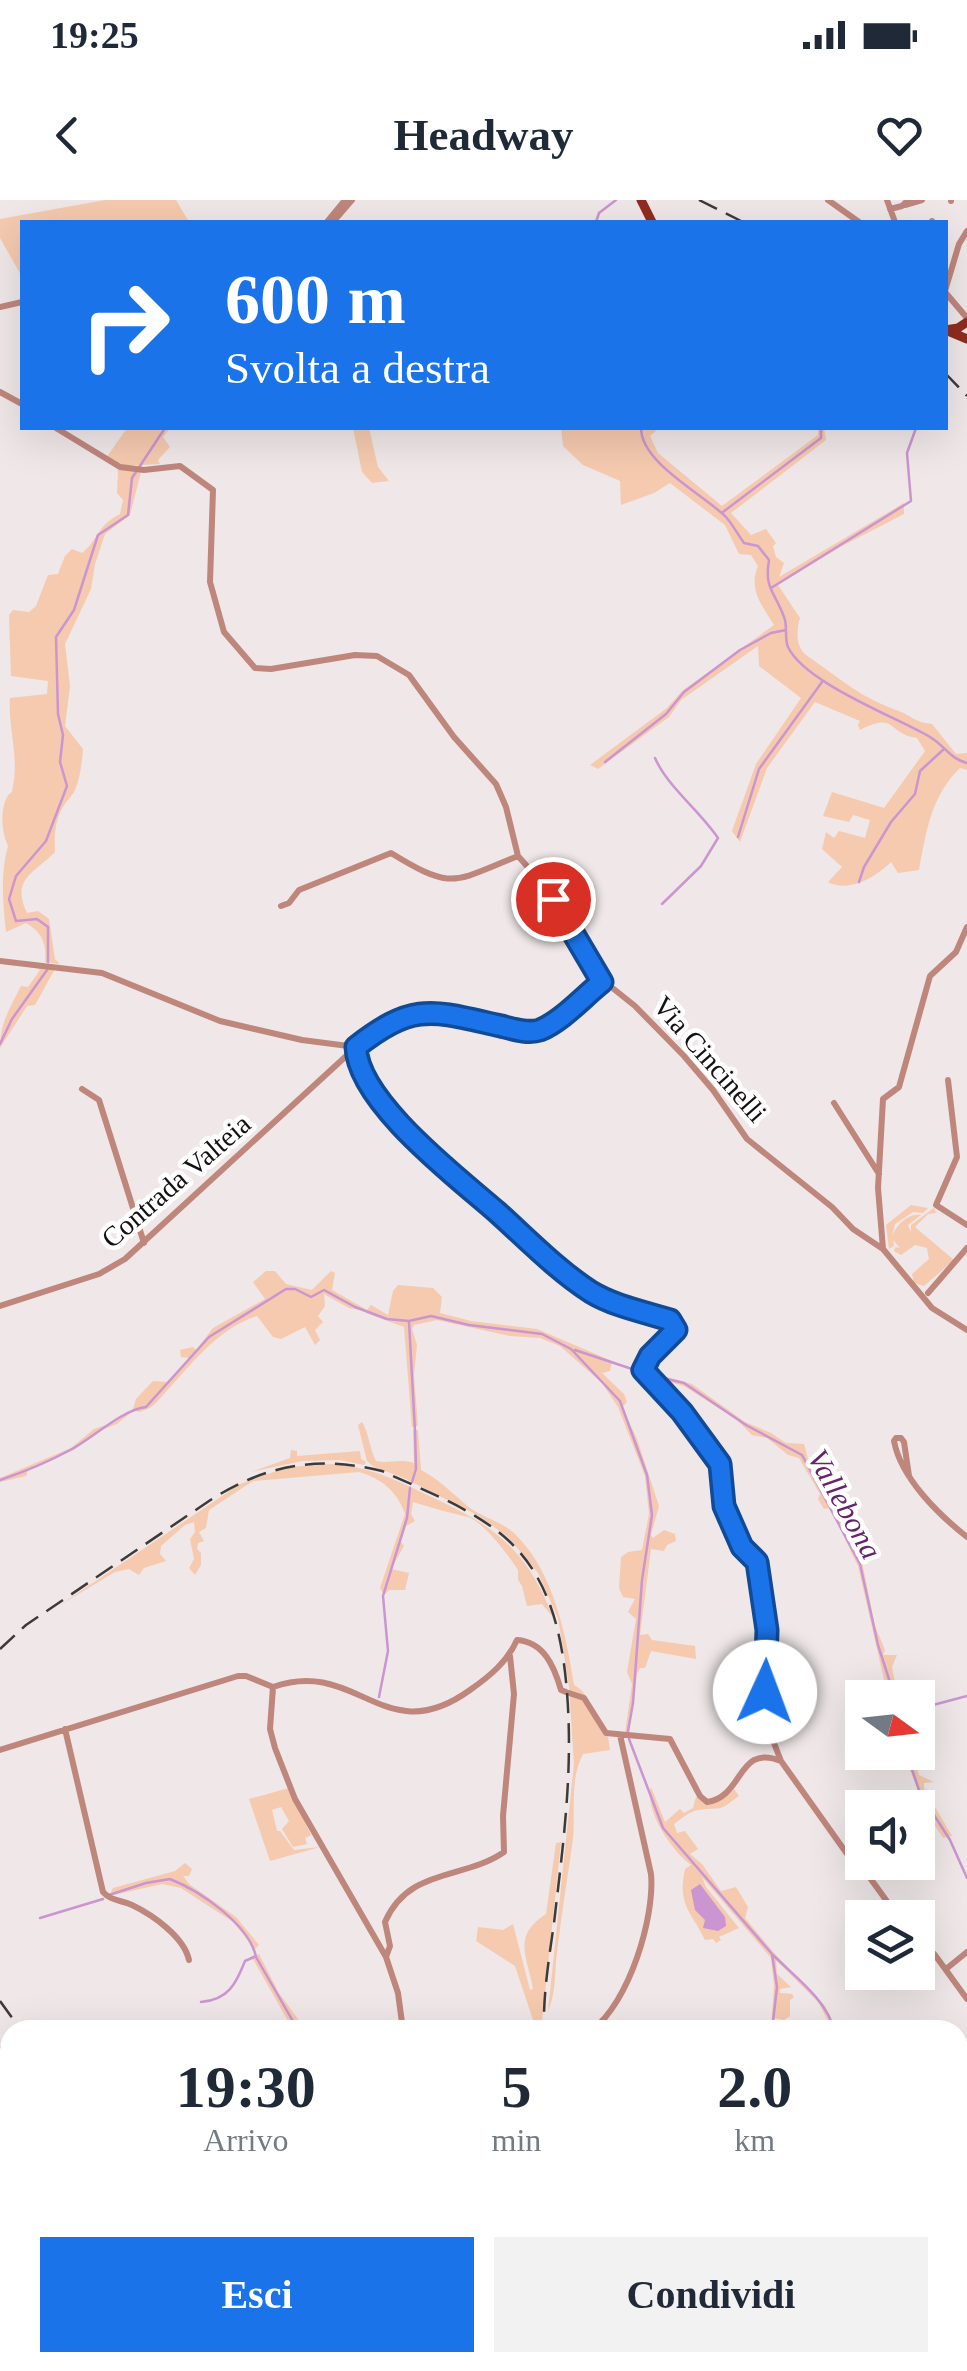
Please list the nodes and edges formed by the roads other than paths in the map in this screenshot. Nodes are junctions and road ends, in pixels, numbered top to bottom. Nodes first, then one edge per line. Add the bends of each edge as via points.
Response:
1 (348, 200) edge
2 (828, 200) edge
3 (888, 200) edge
4 (922, 200) edge
5 (906, 203) edge
6 (890, 209) junction
7 (332, 220) edge
8 (857, 220) edge
9 (894, 220) edge
10 (967, 231) edge
11 (948, 290) edge
12 (948, 296) edge
13 (963, 328) edge
14 (59, 430) edge
15 (518, 856) junction
16 (281, 906) dead end
17 (967, 927) edge
18 (0, 962) edge
19 (602, 982) junction
20 (356, 1047) junction
21 (948, 1080) dead end
22 (82, 1089) dead end
23 (834, 1103) dead end
24 (880, 1176) junction
25 (967, 1225) edge
26 (144, 1243) junction
27 (967, 1248) edge
28 (883, 1249) junction
29 (925, 1292) junction
30 (0, 1306) edge
31 (967, 1330) edge
32 (909, 1476) junction
33 (967, 1538) edge
34 (510, 1656) junction
35 (273, 1688) junction
36 (65, 1730) junction
37 (620, 1735) junction
38 (0, 1750) edge
39 (782, 1762) junction
40 (887, 1900) edge
41 (967, 1952) edge
42 (386, 1956) junction
43 (935, 1956) edge
44 (189, 1960) dead end
45 (946, 1969) junction
46 (967, 1999) edge
47 (402, 2020) edge
48 (604, 2020) edge

1 - 7 street
2 - 8 street
3 - 6 street
4 - 5 street
5 - 6 street
6 - 9 street
10 - 11 street
12 - 13 street
14 - 15 street, Via Cincinelli via 129,470 180,466 213,490 210,582 224,632 255,668 355,655 376,656 409,674 496,784
15 - 16 street via 451,880 431,877 391,853 299,890
15 - 19 street, Via Cincinelli via 550,892
17 - 24 street via 956,952 930,976 899,1087 883,1100
18 - 20 street via 114,976 220,1022
19 - 20 street, Contrada Valteia via 537,1031 437,1012 394,1020
19 - 28 street, Via Cincinelli via 684,1056 747,1139
20 - 26 street, Contrada Valteia
20 - 39 street via 368,1084 408,1133 513,1227 591,1292 675,1324 643,1372 720,1464 724,1506 742,1547 757,1562 767,1630 765,1692
21 - 25 street via 957,1157 936,1205
22 - 26 street via 98,1100
23 - 24 street
24 - 28 street
26 - 30 street, Contrada Valteia via 99,1274
27 - 29 street
28 - 29 street, Via Cincinelli via 912,1287
29 - 31 street via 932,1308
32 - 32 street via 904,1442 896,1438 899,1463
32 - 33 street
34 - 35 street via 461,1696 417,1714 324,1682
34 - 37 street via 516,1640 532,1643 551,1660 561,1690 584,1698 602,1730
34 - 42 street via 514,1694 504,1852 427,1878 402,1897 385,1922
35 - 36 street via 238,1676
35 - 42 street via 272,1738 295,1800
36 - 38 street
36 - 44 street via 103,1892 182,1942
37 - 39 street via 670,1738 706,1802 724,1796 756,1758
37 - 48 street via 652,1892 630,1984
39 - 40 street
41 - 45 street
42 - 47 street
43 - 45 street
45 - 46 street

